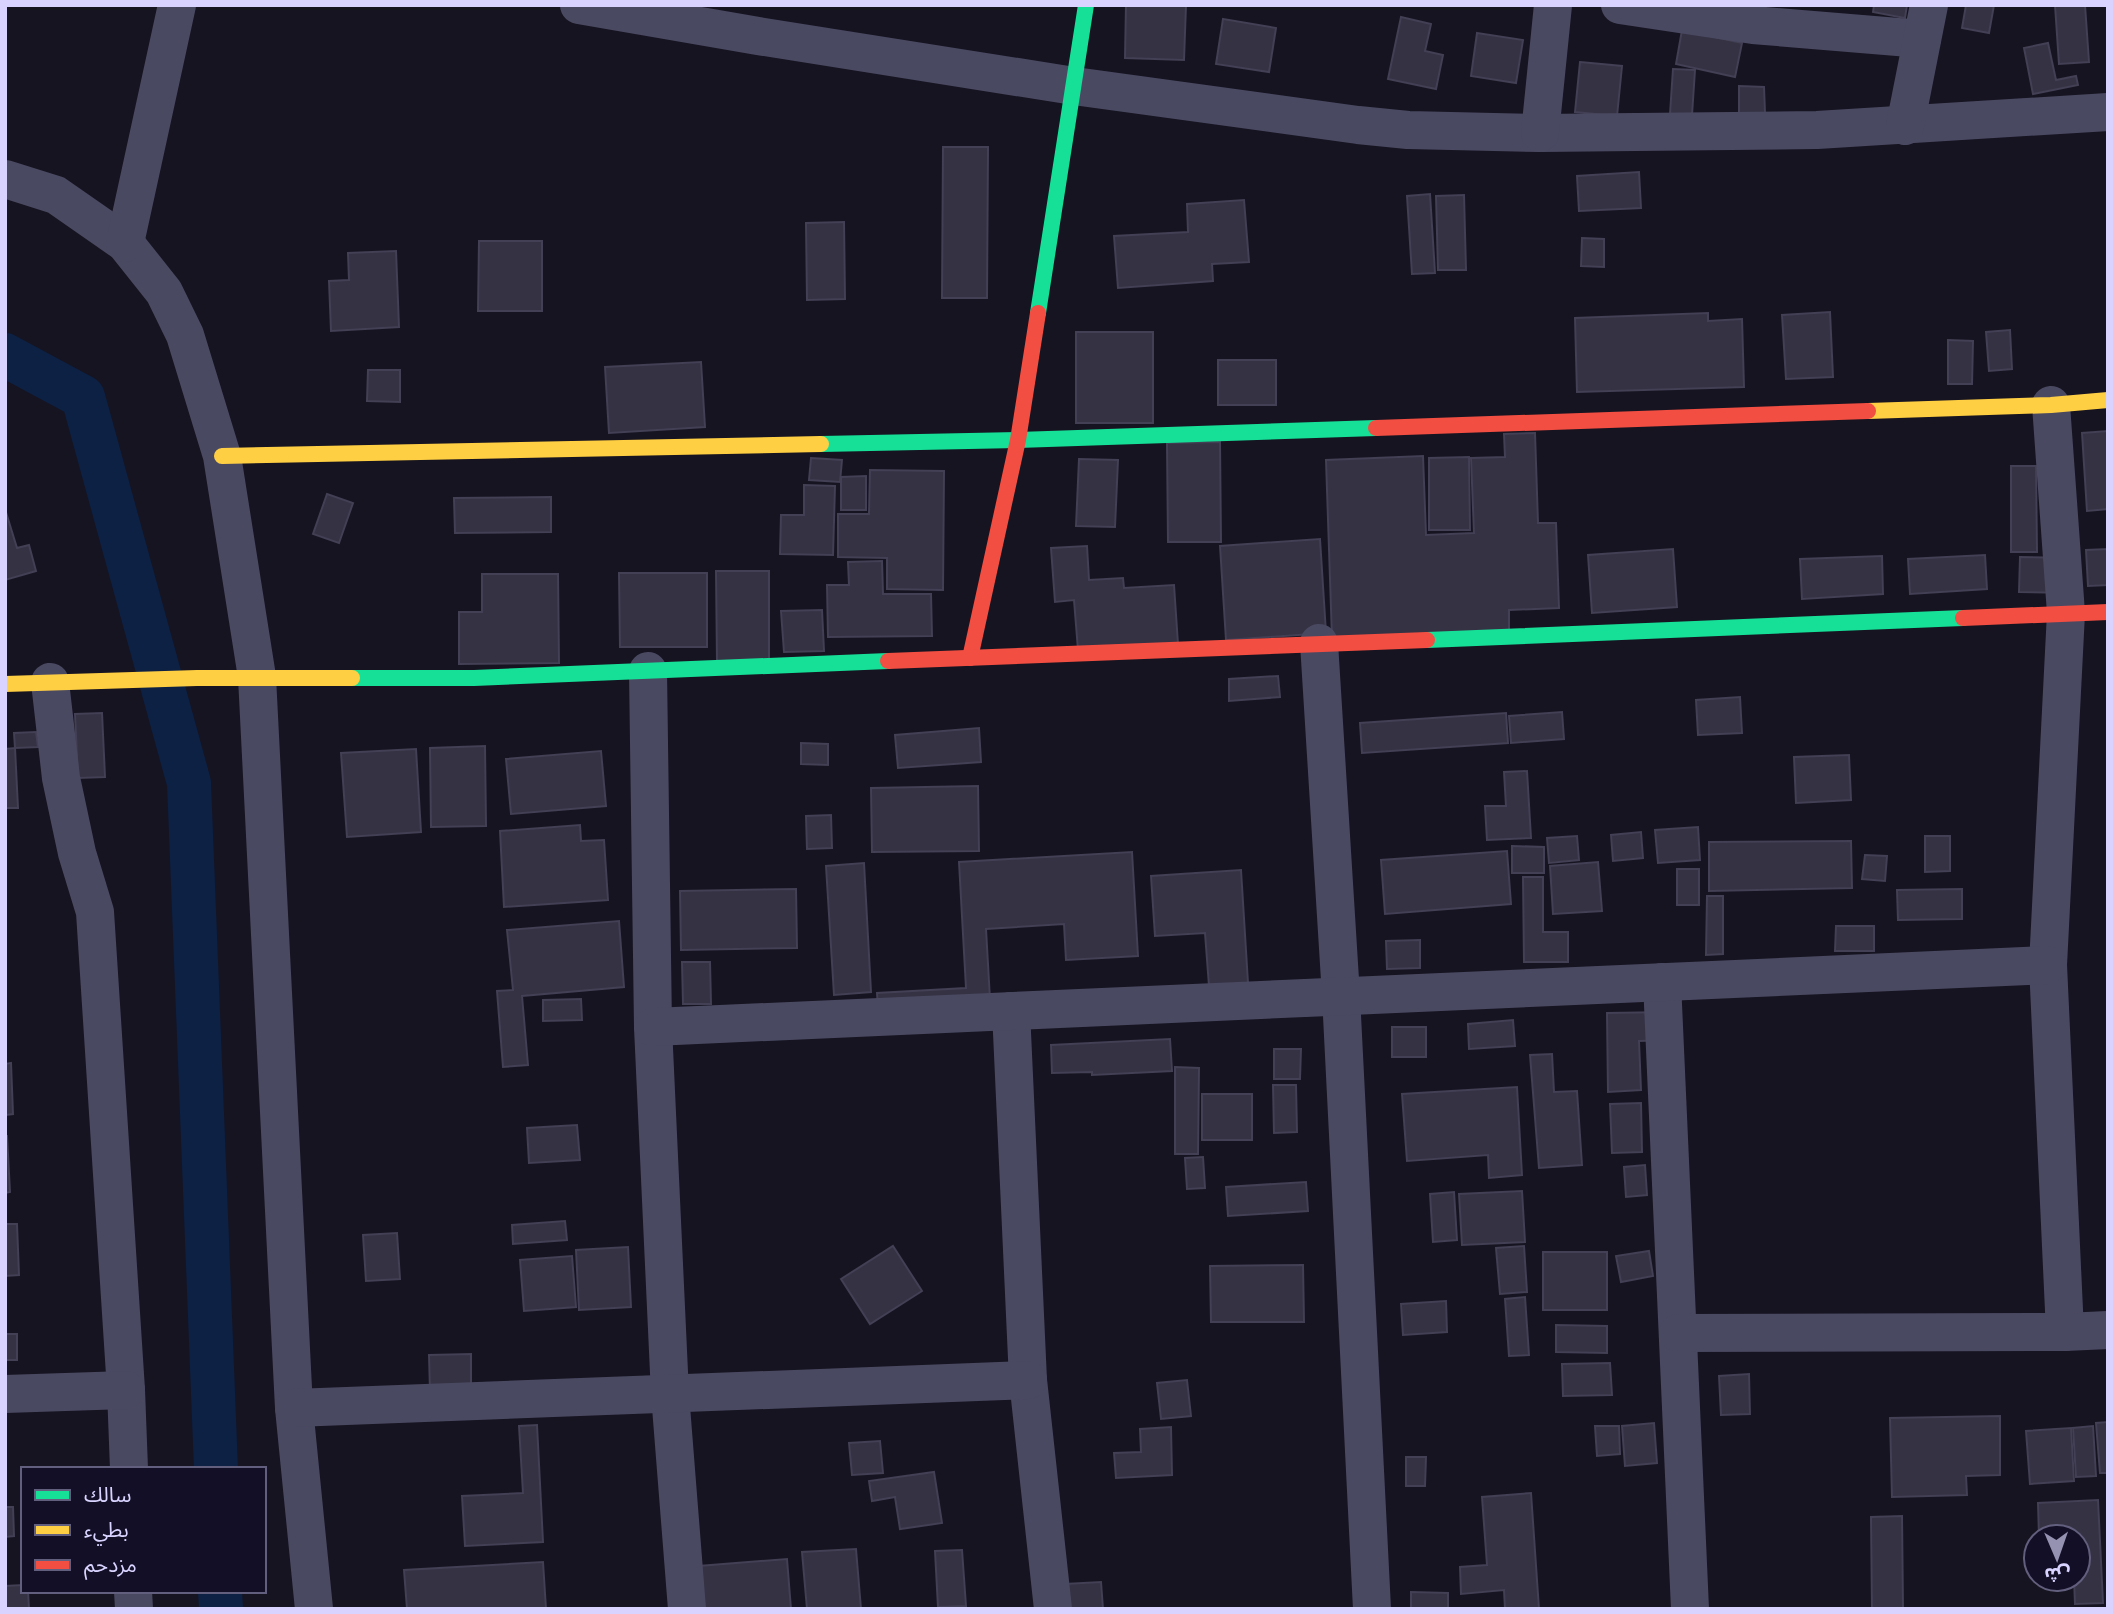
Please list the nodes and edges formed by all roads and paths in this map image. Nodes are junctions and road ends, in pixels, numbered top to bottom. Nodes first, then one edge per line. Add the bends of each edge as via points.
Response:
1 (177, 5) edge
2 (579, 5) edge
3 (1086, 5) edge
4 (1553, 5) edge
5 (1620, 5) edge
6 (760, 21) edge
7 (1925, 22) edge
8 (1074, 86) junction
9 (2108, 112) edge
10 (1905, 126) junction
11 (1540, 133) junction
12 (5, 179) edge
13 (125, 243) junction
14 (2108, 400) edge
15 (2051, 405) junction
16 (1017, 440) junction
17 (222, 456) junction
18 (2108, 611) edge
19 (2066, 613) junction
20 (1319, 643) junction
21 (970, 658) junction
22 (648, 671) junction
23 (257, 677) junction
24 (50, 682) junction
25 (5, 684) edge
26 (2049, 965) junction
27 (1662, 982) junction
28 (1341, 996) junction
29 (1011, 1011) junction
30 (653, 1027) junction
31 (2108, 1330) edge
32 (2065, 1332) junction
33 (1678, 1334) junction
34 (1028, 1380) junction
35 (126, 1390) junction
36 (5, 1394) edge
37 (670, 1394) junction
38 (294, 1408) junction
39 (129, 1467) edge
40 (314, 1609) edge
41 (687, 1609) edge
42 (1053, 1609) edge
43 (1372, 1609) edge
44 (1690, 1609) edge

1 - 13 street
2 - 6 street
3 - 8 street
4 - 11 street
5 - 7 street via 1753,25
6 - 8 street
7 - 10 street
8 - 11 street via 1383,128
8 - 16 street
9 - 10 street
10 - 11 street
12 - 13 street via 56,195
13 - 17 street via 164,292 184,335
14 - 15 street
15 - 16 street
15 - 19 street
16 - 17 street
16 - 21 street
17 - 23 street
18 - 19 street
19 - 20 street
19 - 26 street
20 - 21 street
20 - 28 street
21 - 22 street
22 - 23 street via 474,678
22 - 30 street
23 - 24 street
23 - 38 street
24 - 25 street
24 - 35 street via 61,778 95,912
26 - 27 street
26 - 32 street
27 - 28 street
27 - 33 street
28 - 29 street
28 - 43 street
29 - 30 street
29 - 34 street
30 - 37 street
31 - 32 street
32 - 33 street
33 - 44 street
34 - 37 street
34 - 42 street
35 - 36 street
35 - 39 street
37 - 38 street
37 - 41 street
38 - 40 street

